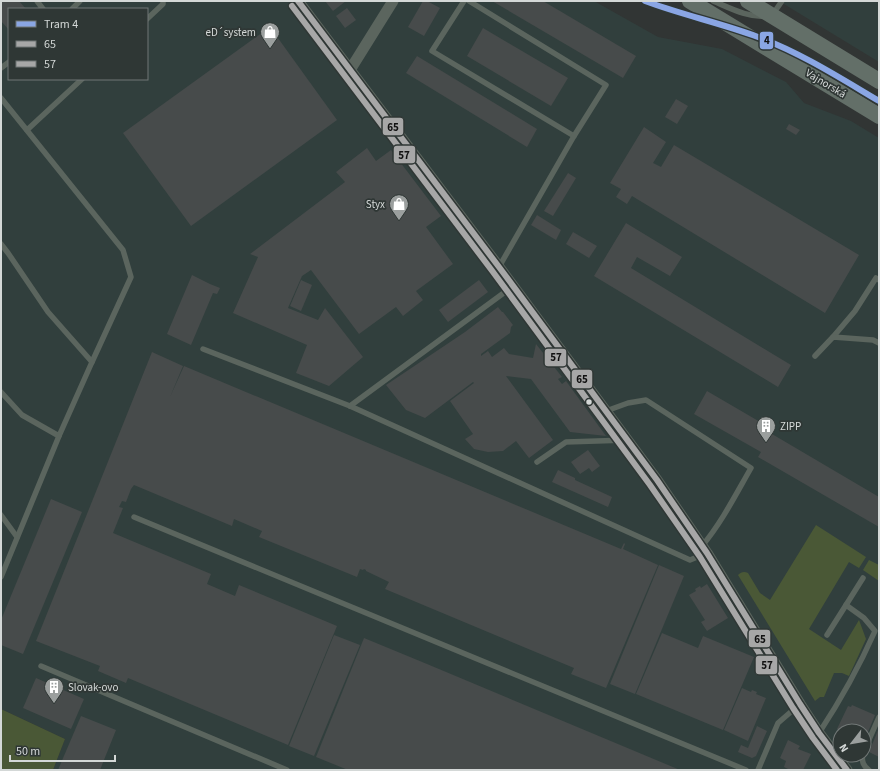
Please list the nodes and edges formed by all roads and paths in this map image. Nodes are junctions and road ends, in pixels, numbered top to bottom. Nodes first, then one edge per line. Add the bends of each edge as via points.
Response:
1 (298, 1) edge
2 (393, 1) edge
3 (464, 1) edge
4 (469, 1) edge
5 (690, 1) edge
6 (713, 1) edge
7 (748, 1) edge
8 (782, 1) edge
9 (164, 2) edge
10 (772, 16) junction
11 (148, 18) edge
12 (350, 70) junction
13 (81, 80) edge
14 (879, 81) edge
15 (1, 98) edge
16 (879, 116) edge
17 (27, 130) junction
18 (574, 136) junction
19 (1, 244) edge
20 (499, 267) junction
21 (879, 280) edge
22 (514, 287) junction
23 (833, 337) junction
24 (879, 343) edge
25 (204, 349) dead end
26 (815, 356) dead end
27 (92, 362) junction
28 (1, 392) edge
29 (350, 406) junction
30 (606, 411) junction
31 (58, 436) junction
32 (628, 440) junction
33 (537, 462) dead end
34 (1, 515) edge
35 (134, 517) dead end
36 (17, 537) junction
37 (704, 550) junction
38 (1, 577) edge
39 (863, 578) dead end
40 (846, 605) junction
41 (828, 636) dead end
42 (41, 666) dead end
43 (800, 704) junction
44 (879, 717) edge
45 (819, 733) junction
46 (872, 733) edge
47 (287, 770) edge
48 (746, 770) edge
49 (758, 770) edge
50 (847, 770) edge

1 - 12 street
2 - 12 street
3 - 18 lane via 432,51
4 - 18 lane via 606,85
5 - 16 main road, Vajnorská
6 - 10 lane via 746,14 758,17
7 - 10 main road
8 - 10 lane
9 - 11 lane
10 - 14 main road
12 - 20 street
13 - 17 lane
15 - 17 lane
17 - 27 lane via 123,250 131,277
18 - 20 lane
19 - 27 lane via 48,312
20 - 22 street
21 - 23 lane via 876,278
22 - 29 lane
22 - 30 street
23 - 24 lane via 873,340
23 - 26 lane
25 - 29 lane
27 - 31 lane
28 - 31 lane via 22,415
29 - 37 lane via 690,560
30 - 32 street
30 - 37 lane via 646,400 751,468
31 - 36 lane
32 - 33 lane via 566,442
32 - 37 street
34 - 36 lane
35 - 48 lane
36 - 38 lane
37 - 43 street
39 - 40 lane
40 - 41 lane
40 - 45 lane via 864,618 875,631 840,699
42 - 47 lane
43 - 45 street
43 - 49 lane via 778,723
44 - 46 lane
45 - 50 street

